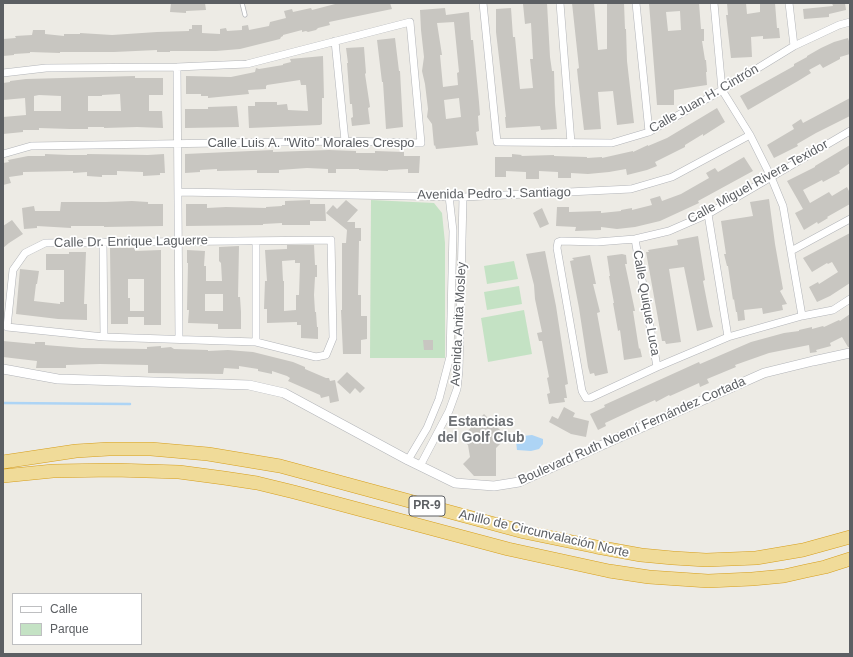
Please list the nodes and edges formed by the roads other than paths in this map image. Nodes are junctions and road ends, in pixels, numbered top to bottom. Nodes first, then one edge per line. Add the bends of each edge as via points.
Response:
1 (242, 3) edge
2 (483, 3) edge
3 (560, 3) edge
4 (636, 3) edge
5 (714, 3) edge
6 (789, 3) edge
7 (245, 15) dead end
8 (850, 22) edge
9 (335, 41) junction
10 (794, 46) junction
11 (177, 67) junction
12 (3, 73) edge
13 (722, 90) junction
14 (850, 131) edge
15 (649, 132) junction
16 (750, 135) junction
17 (345, 141) junction
18 (178, 143) junction
19 (571, 143) junction
20 (3, 154) edge
21 (771, 177) junction
22 (178, 192) junction
23 (449, 196) junction
24 (463, 197) junction
25 (708, 214) junction
26 (850, 220) edge
27 (635, 239) junction
28 (256, 240) junction
29 (102, 242) junction
30 (179, 242) junction
31 (791, 251) junction
32 (850, 299) edge
33 (802, 316) junction
34 (104, 337) junction
35 (728, 337) junction
36 (179, 339) junction
37 (256, 342) junction
38 (850, 353) edge
39 (657, 367) junction
40 (3, 369) edge
41 (408, 460) junction
42 (3, 462) edge
43 (420, 466) junction
44 (3, 476) edge
45 (850, 537) edge
46 (850, 559) edge

1 - 7 lane
2 - 19 street, Calle Juan H. Cintrón via 497,142
3 - 19 street
4 - 15 street
5 - 13 street
6 - 10 street
8 - 10 street, Calle Juan H. Cintrón
9 - 11 street, Calle Luis A. "Wito" Morales Crespo via 247,64
9 - 17 street
9 - 17 street, Calle Luis A. "Wito" Morales Crespo via 410,22 421,143
10 - 13 street, Calle Juan H. Cintrón
11 - 12 street, Calle Luis A. "Wito" Morales Crespo via 46,68
11 - 18 street
13 - 15 street, Calle Juan H. Cintrón
13 - 16 street
14 - 21 street, Calle Miguel Rivera Texidor
15 - 19 street, Calle Juan H. Cintrón via 612,143
16 - 21 street
16 - 24 street, Avenida Pedro J. Santiago via 672,176 632,189
17 - 18 street, Calle Luis A. "Wito" Morales Crespo
18 - 20 street, Calle Luis A. "Wito" Morales Crespo via 31,146
18 - 22 street
21 - 25 street, Calle Miguel Rivera Texidor
21 - 31 street via 783,206
22 - 23 street, Avenida Pedro J. Santiago
22 - 30 street
23 - 24 street, Avenida Pedro J. Santiago
23 - 41 street, Avenida Anita Mosley via 453,231 450,357 439,399 427,428
24 - 43 street, Avenida Anita Mosley via 460,370 457,389 449,411
25 - 27 street, Calle Miguel Rivera Texidor via 668,231
25 - 35 street
26 - 31 street
27 - 39 street, Calle Quique Luca
27 - 39 street, Calle Miguel Rivera Texidor via 558,242 582,391 586,398 590,398
28 - 30 street, Calle Dr. Enrique Laguerre
28 - 37 street
28 - 37 street, Calle Dr. Enrique Laguerre via 331,240 333,338 326,355 316,357
29 - 30 street, Calle Dr. Enrique Laguerre
29 - 34 street
29 - 34 street, Calle Dr. Enrique Laguerre via 45,243 25,253 13,270 7,327
30 - 36 street
31 - 33 street
32 - 33 street, Calle Miguel Rivera Texidor via 833,310
33 - 35 street, Calle Miguel Rivera Texidor
34 - 36 street, Calle Dr. Enrique Laguerre
35 - 39 street, Calle Miguel Rivera Texidor
36 - 37 street, Calle Dr. Enrique Laguerre
38 - 43 street, Boulevard Ruth Noemí Fernández Cortada via 764,373 519,482 494,486 455,483
40 - 41 street, Boulevard Ruth Noemí Fernández Cortada via 58,379 249,385 284,393
41 - 43 street, Boulevard Ruth Noemí Fernández Cortada
42 - 45 highway, Anillo de Circunvalación Norte / PR-9 via 76,451 109,449 208,454 280,466 524,532 597,548 673,558 756,558 803,550
44 - 46 highway, Anillo de Circunvalación Norte / PR-9 via 53,471 109,470 180,472 257,483 529,554 609,571 657,577 708,581 752,579 784,576

